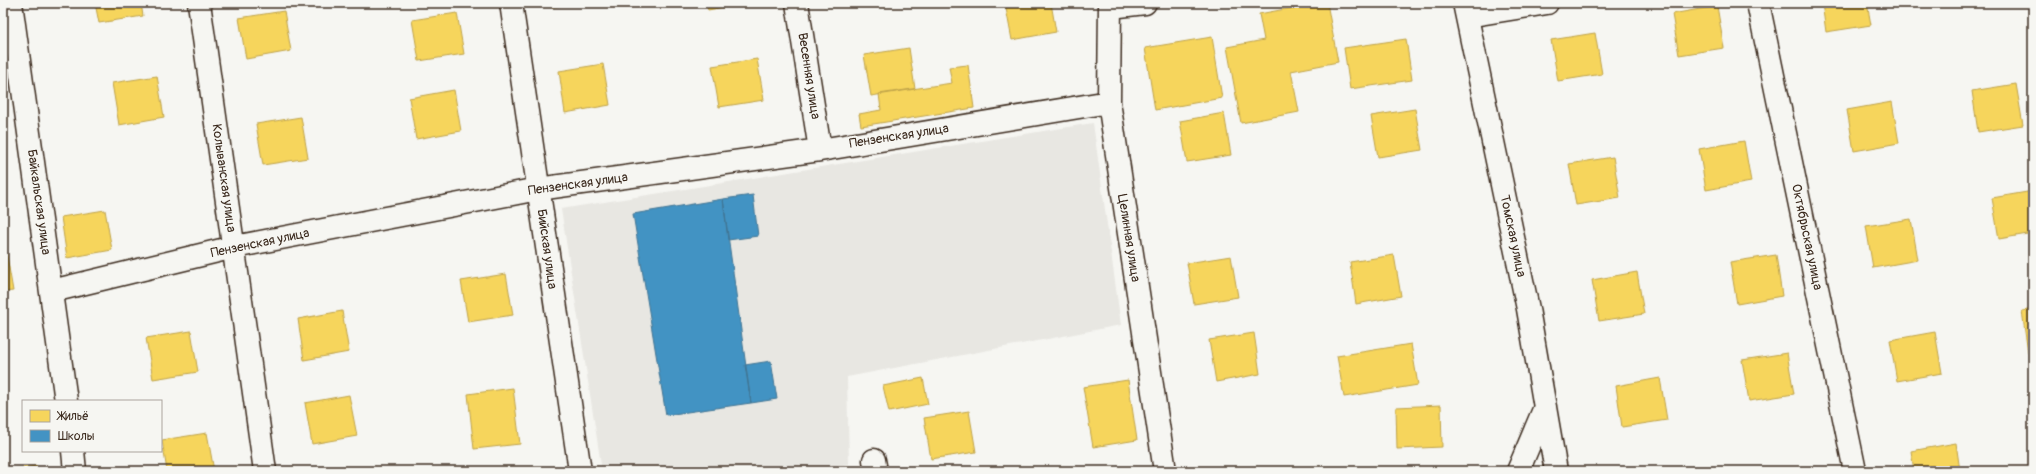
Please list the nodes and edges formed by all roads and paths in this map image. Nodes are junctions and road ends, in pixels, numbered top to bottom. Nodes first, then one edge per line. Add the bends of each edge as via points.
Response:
1 (11, 3) edge
2 (198, 3) edge
3 (511, 3) edge
4 (798, 3) edge
5 (1145, 3) edge
6 (1546, 3) edge
7 (1758, 3) edge
8 (1110, 5) edge
9 (1466, 10) edge
10 (1109, 102) junction
11 (820, 150) junction
12 (538, 189) junction
13 (234, 247) junction
14 (52, 291) junction
15 (66, 400) edge
16 (1545, 407) junction
17 (73, 452) edge
18 (75, 471) edge
19 (265, 471) edge
20 (580, 471) edge
21 (1165, 471) edge
22 (1518, 471) edge
23 (1556, 471) edge
24 (1855, 471) edge

1 - 14 street, Байкальская улица
2 - 13 street, Колыванская улица
3 - 12 street, Бийская улица
4 - 11 street, Весенняя улица
5 - 8 street
6 - 9 street
7 - 24 street, Октябрьская улица
8 - 10 street, Целинная улица
9 - 16 street, Томская улица via 1528,309
10 - 11 street, Пензенская улица
10 - 21 street, Целинная улица
11 - 12 street, Пензенская улица
12 - 13 street, Пензенская улица
12 - 20 street, Бийская улица
13 - 14 street, Пензенская улица
13 - 19 street, Колыванская улица
14 - 15 street, Байкальская улица
16 - 22 street
16 - 23 street, Томская улица
17 - 18 street

